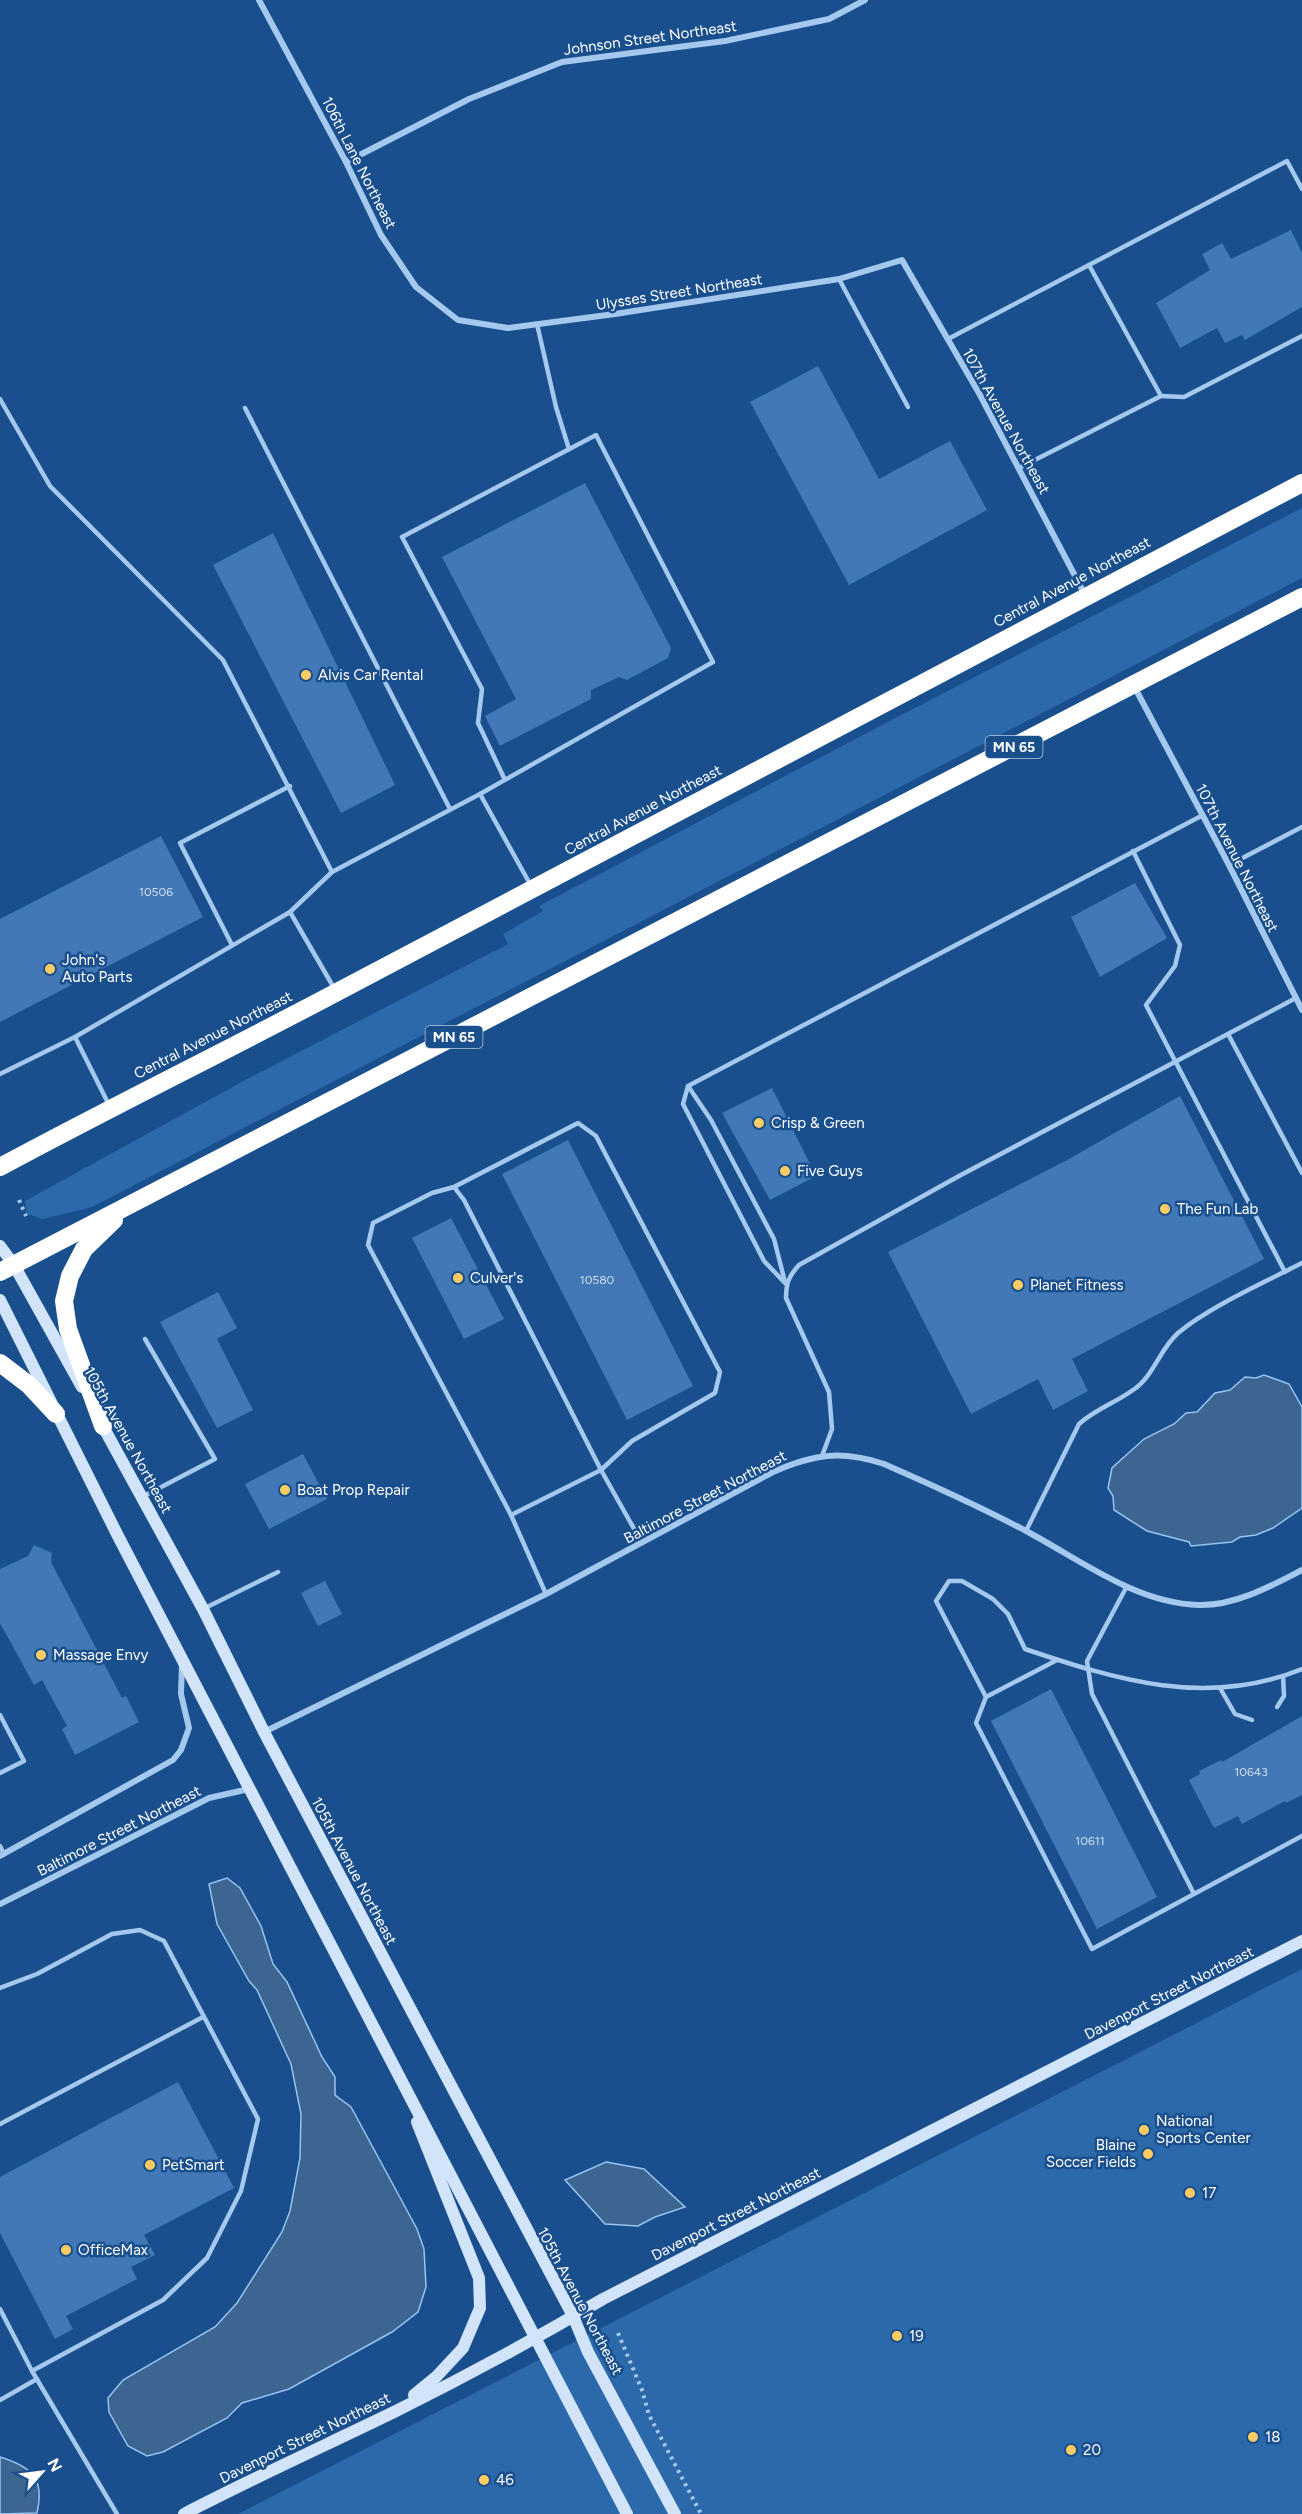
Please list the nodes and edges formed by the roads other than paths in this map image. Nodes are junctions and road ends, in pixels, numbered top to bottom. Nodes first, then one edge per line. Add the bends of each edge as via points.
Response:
1 (259, 0) edge
2 (866, 0) edge
3 (346, 162) junction
4 (1302, 189) edge
5 (902, 260) joint
6 (1089, 265) junction
7 (839, 279) junction
8 (458, 320) joint
9 (537, 324) junction
10 (1302, 336) edge
11 (948, 339) junction
12 (1161, 396) junction
13 (0, 399) edge
14 (908, 407) dead end
15 (245, 408) dead end
16 (569, 449) junction
17 (1019, 468) junction
18 (1302, 483) edge
19 (1086, 595) junction
20 (1302, 597) edge
21 (1133, 685) junction
22 (505, 780) junction
23 (290, 786) junction
24 (480, 794) junction
25 (450, 809) junction
26 (1203, 815) junction
27 (1302, 827) edge
28 (1133, 851) junction
29 (1229, 865) junction
30 (332, 872) junction
31 (533, 889) junction
32 (290, 912) junction
33 (232, 945) junction
34 (336, 993) junction
35 (1296, 998) junction
36 (1302, 1010) edge
37 (1228, 1034) junction
38 (75, 1037) junction
39 (1175, 1061) junction
40 (0, 1074) edge
41 (688, 1086) junction
42 (110, 1107) junction
43 (0, 1167) edge
44 (1302, 1173) edge
45 (454, 1187) junction
46 (130, 1205) junction
47 (0, 1246) edge
48 (1302, 1263) edge
49 (7, 1269) edge
50 (1285, 1272) junction
51 (786, 1284) junction
52 (0, 1300) edge
53 (145, 1339) dead end
54 (0, 1363) edge
55 (56, 1414) junction
56 (103, 1426) junction
57 (822, 1456) junction
58 (601, 1470) junction
59 (142, 1497) junction
60 (511, 1515) junction
61 (1026, 1531) junction
62 (642, 1543) junction
63 (1302, 1570) edge
64 (278, 1572) dead end
65 (1127, 1586) junction
66 (546, 1594) junction
67 (203, 1609) junction
68 (182, 1656) junction
69 (1057, 1660) junction
70 (1302, 1669) edge
71 (1089, 1670) junction
72 (1283, 1676) junction
73 (1220, 1688) junction
74 (986, 1697) junction
75 (1276, 1707) dead end
76 (0, 1715) edge
77 (1252, 1720) dead end
78 (264, 1732) junction
79 (0, 1773) edge
80 (251, 1789) junction
81 (1302, 1836) edge
82 (0, 1846) edge
83 (2, 1855) edge
84 (1194, 1894) junction
85 (0, 1904) edge
86 (1302, 1941) edge
87 (0, 1988) edge
88 (203, 2017) junction
89 (393, 2062) junction
90 (0, 2124) edge
91 (0, 2309) edge
92 (573, 2316) junction
93 (536, 2338) junction
94 (32, 2371) junction
95 (37, 2379) junction
96 (0, 2400) edge
97 (394, 2412) junction
98 (117, 2514) edge
99 (184, 2514) edge
100 (627, 2514) edge
101 (675, 2514) edge

1 - 3 street, 106th Lane Northeast
2 - 3 street, Johnson Street Northeast via 829,19 725,41 562,62 469,99
3 - 8 street, 106th Lane Northeast via 381,235 416,287
4 - 6 lane via 1287,161
5 - 7 street, Ulysses Street Northeast
5 - 11 street, 107th Avenue Northeast
6 - 11 lane
6 - 12 lane
7 - 9 street, Ulysses Street Northeast
7 - 14 lane
8 - 9 street, Ulysses Street Northeast via 508,328
9 - 16 lane
10 - 12 lane via 1184,397
11 - 17 street, 107th Avenue Northeast
12 - 17 lane
13 - 23 lane via 50,486 223,660
15 - 25 lane
16 - 22 lane via 402,537 482,689 478,723
16 - 22 lane via 596,435 713,662
17 - 19 street, 107th Avenue Northeast
18 - 19 highway, Central Avenue Northeast
19 - 31 highway, Central Avenue Northeast
20 - 21 highway, MN 65
21 - 26 street, 107th Avenue Northeast
21 - 46 highway, MN 65
22 - 24 lane
23 - 30 lane
23 - 33 lane via 180,843
24 - 25 lane
24 - 31 lane
25 - 30 lane
26 - 28 lane
26 - 29 street, 107th Avenue Northeast
27 - 29 lane
28 - 39 lane via 1180,945 1175,966 1146,1005
28 - 41 lane
29 - 35 street, 107th Avenue Northeast
30 - 32 lane
31 - 34 highway, Central Avenue Northeast
32 - 33 lane
32 - 34 lane
33 - 38 lane
34 - 42 highway, Central Avenue Northeast
35 - 36 street, 107th Avenue Northeast
35 - 37 lane
37 - 39 lane
37 - 44 lane
38 - 40 lane
38 - 42 lane
39 - 50 lane
39 - 51 lane via 813,1256 790,1275
41 - 51 lane via 711,1120 774,1239
41 - 51 lane via 682,1104 764,1261
42 - 43 highway, Central Avenue Northeast
45 - 58 lane
45 - 58 lane via 578,1123 596,1136 720,1372 715,1393 632,1441
45 - 60 lane via 432,1193 373,1223 369,1245
46 - 49 highway, MN 65
46 - 56 highway via 84,1249 70,1276 64,1301 68,1329
47 - 49 street, 105th Avenue Northeast
48 - 50 lane
49 - 56 street, 105th Avenue Northeast
50 - 61 lane via 1178,1333 1148,1378 1079,1424
51 - 57 lane via 789,1309 829,1392 832,1429
52 - 55 street
53 - 59 lane via 215,1459
54 - 55 highway via 29,1385
55 - 68 street
56 - 59 street, 105th Avenue Northeast
57 - 61 street, Baltimore Street Northeast via 843,1454 884,1464
57 - 62 street, Baltimore Street Northeast via 774,1472
58 - 60 lane
58 - 62 lane
59 - 67 street, 105th Avenue Northeast
60 - 66 lane
61 - 65 street, Baltimore Street Northeast
62 - 66 street, Baltimore Street Northeast
63 - 65 street, Baltimore Street Northeast via 1260,1591 1201,1605 1149,1597
64 - 67 lane
65 - 71 lane via 1087,1661
66 - 78 street, Baltimore Street Northeast
67 - 78 street, 105th Avenue Northeast
68 - 80 street
68 - 83 street via 181,1694 189,1728 182,1750 173,1760
69 - 71 lane
69 - 74 lane
69 - 74 lane via 1025,1649 1008,1614 993,1599 962,1581 949,1581 936,1600
70 - 72 lane
71 - 73 lane via 1154,1685
71 - 84 lane via 1092,1694
72 - 73 lane
72 - 75 lane via 1284,1696
73 - 77 lane via 1235,1714
74 - 84 lane via 976,1723 1092,1948
76 - 79 lane via 24,1761
78 - 92 street, 105th Avenue Northeast
80 - 85 street, Baltimore Street Northeast via 209,1798
80 - 89 street
81 - 84 lane
82 - 83 lane
86 - 92 street, Davenport Street Northeast
87 - 88 lane via 37,1974 112,1934 140,1930 164,1941
88 - 90 lane
88 - 94 lane via 258,2119 241,2191 207,2258 163,2300
89 - 93 street
89 - 97 street via 479,2278 480,2308 463,2348
91 - 94 lane
92 - 93 street, Davenport Street Northeast
92 - 101 street, 105th Avenue Northeast via 588,2352
93 - 97 street, Davenport Street Northeast
93 - 100 street
94 - 95 lane
95 - 96 lane
95 - 98 lane
97 - 99 street, Davenport Street Northeast

